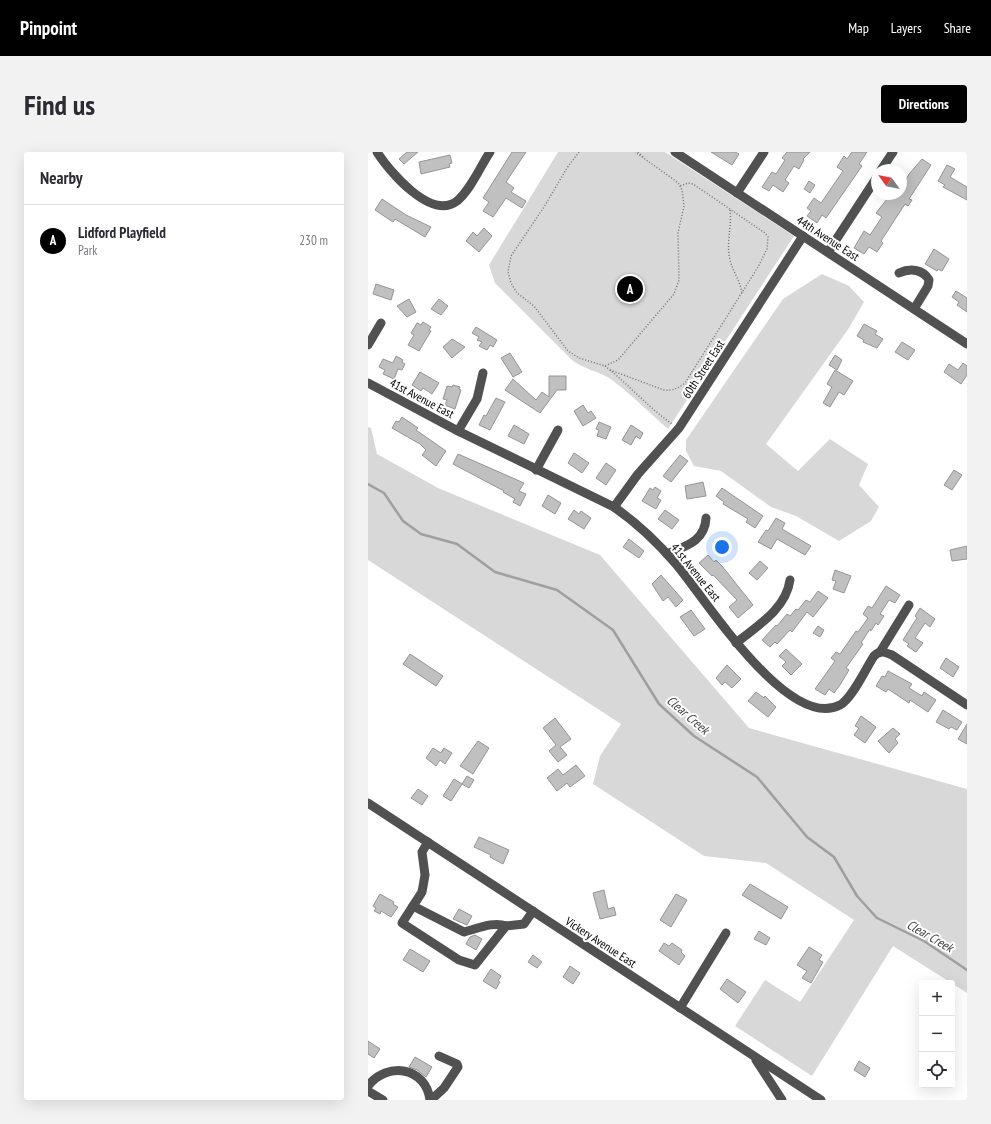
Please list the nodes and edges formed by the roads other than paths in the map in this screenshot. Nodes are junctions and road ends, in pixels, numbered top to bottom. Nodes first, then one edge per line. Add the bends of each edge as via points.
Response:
1 (377, 152) edge
2 (490, 152) edge
3 (675, 152) edge
4 (764, 152) edge
5 (893, 152) edge
6 (885, 164) edge
7 (871, 185) edge
8 (737, 193) junction
9 (803, 236) junction
10 (828, 252) junction
11 (899, 273) dead end
12 (914, 309) junction
13 (381, 323) dead end
14 (967, 344) edge
15 (368, 345) edge
16 (483, 373) dead end
17 (368, 382) edge
18 (558, 430) dead end
19 (458, 431) junction
20 (536, 470) junction
21 (614, 507) junction
22 (706, 518) dead end
23 (667, 554) junction
24 (790, 580) dead end
25 (909, 605) dead end
26 (736, 643) junction
27 (880, 652) junction
28 (967, 705) edge
29 (368, 803) edge
30 (428, 842) junction
31 (413, 906) junction
32 (533, 911) junction
33 (506, 926) junction
34 (726, 933) dead end
35 (680, 1008) junction
36 (745, 1049) junction
37 (439, 1056) dead end
38 (368, 1086) edge
39 (368, 1091) edge
40 (383, 1100) edge
41 (431, 1100) edge
42 (782, 1100) edge
43 (821, 1100) edge

1 - 2 street via 408,189 432,202 447,205 461,197
3 - 8 street, 44th Avenue East
4 - 8 street
5 - 6 street
7 - 10 street
8 - 9 street, 44th Avenue East
9 - 10 street, 44th Avenue East
9 - 21 street, 60th Street East via 679,428 638,474
10 - 12 street, 44th Avenue East
11 - 12 street via 905,270 918,271 925,274 928,279 928,286
12 - 14 street, 44th Avenue East
13 - 15 street
16 - 19 street via 477,399
17 - 19 street, 41st Avenue East
18 - 20 street
19 - 20 street, 41st Avenue East
20 - 21 street, 41st Avenue East
21 - 23 street, 41st Avenue East via 639,526
22 - 23 street via 706,525 695,542
23 - 26 street, 41st Avenue East
24 - 26 street via 788,590 776,609
25 - 27 street, 41st Avenue East
26 - 27 street, 41st Avenue East via 763,671 794,697 822,709 842,703 874,656
27 - 28 street via 892,655
29 - 30 street, Vickery Avenue East
30 - 31 street via 422,852 425,874 422,892
30 - 32 street, Vickery Avenue East
31 - 33 street via 464,932 493,924
31 - 33 street via 402,924 459,960 475,965
32 - 33 street via 524,924
32 - 35 street, Vickery Avenue East
34 - 35 street
35 - 36 street, Vickery Avenue East
36 - 42 street via 762,1067
36 - 43 street, Vickery Avenue East
37 - 41 street via 457,1064 458,1067 444,1088
38 - 41 street via 382,1074 396,1069 402,1070 423,1082
39 - 40 street

